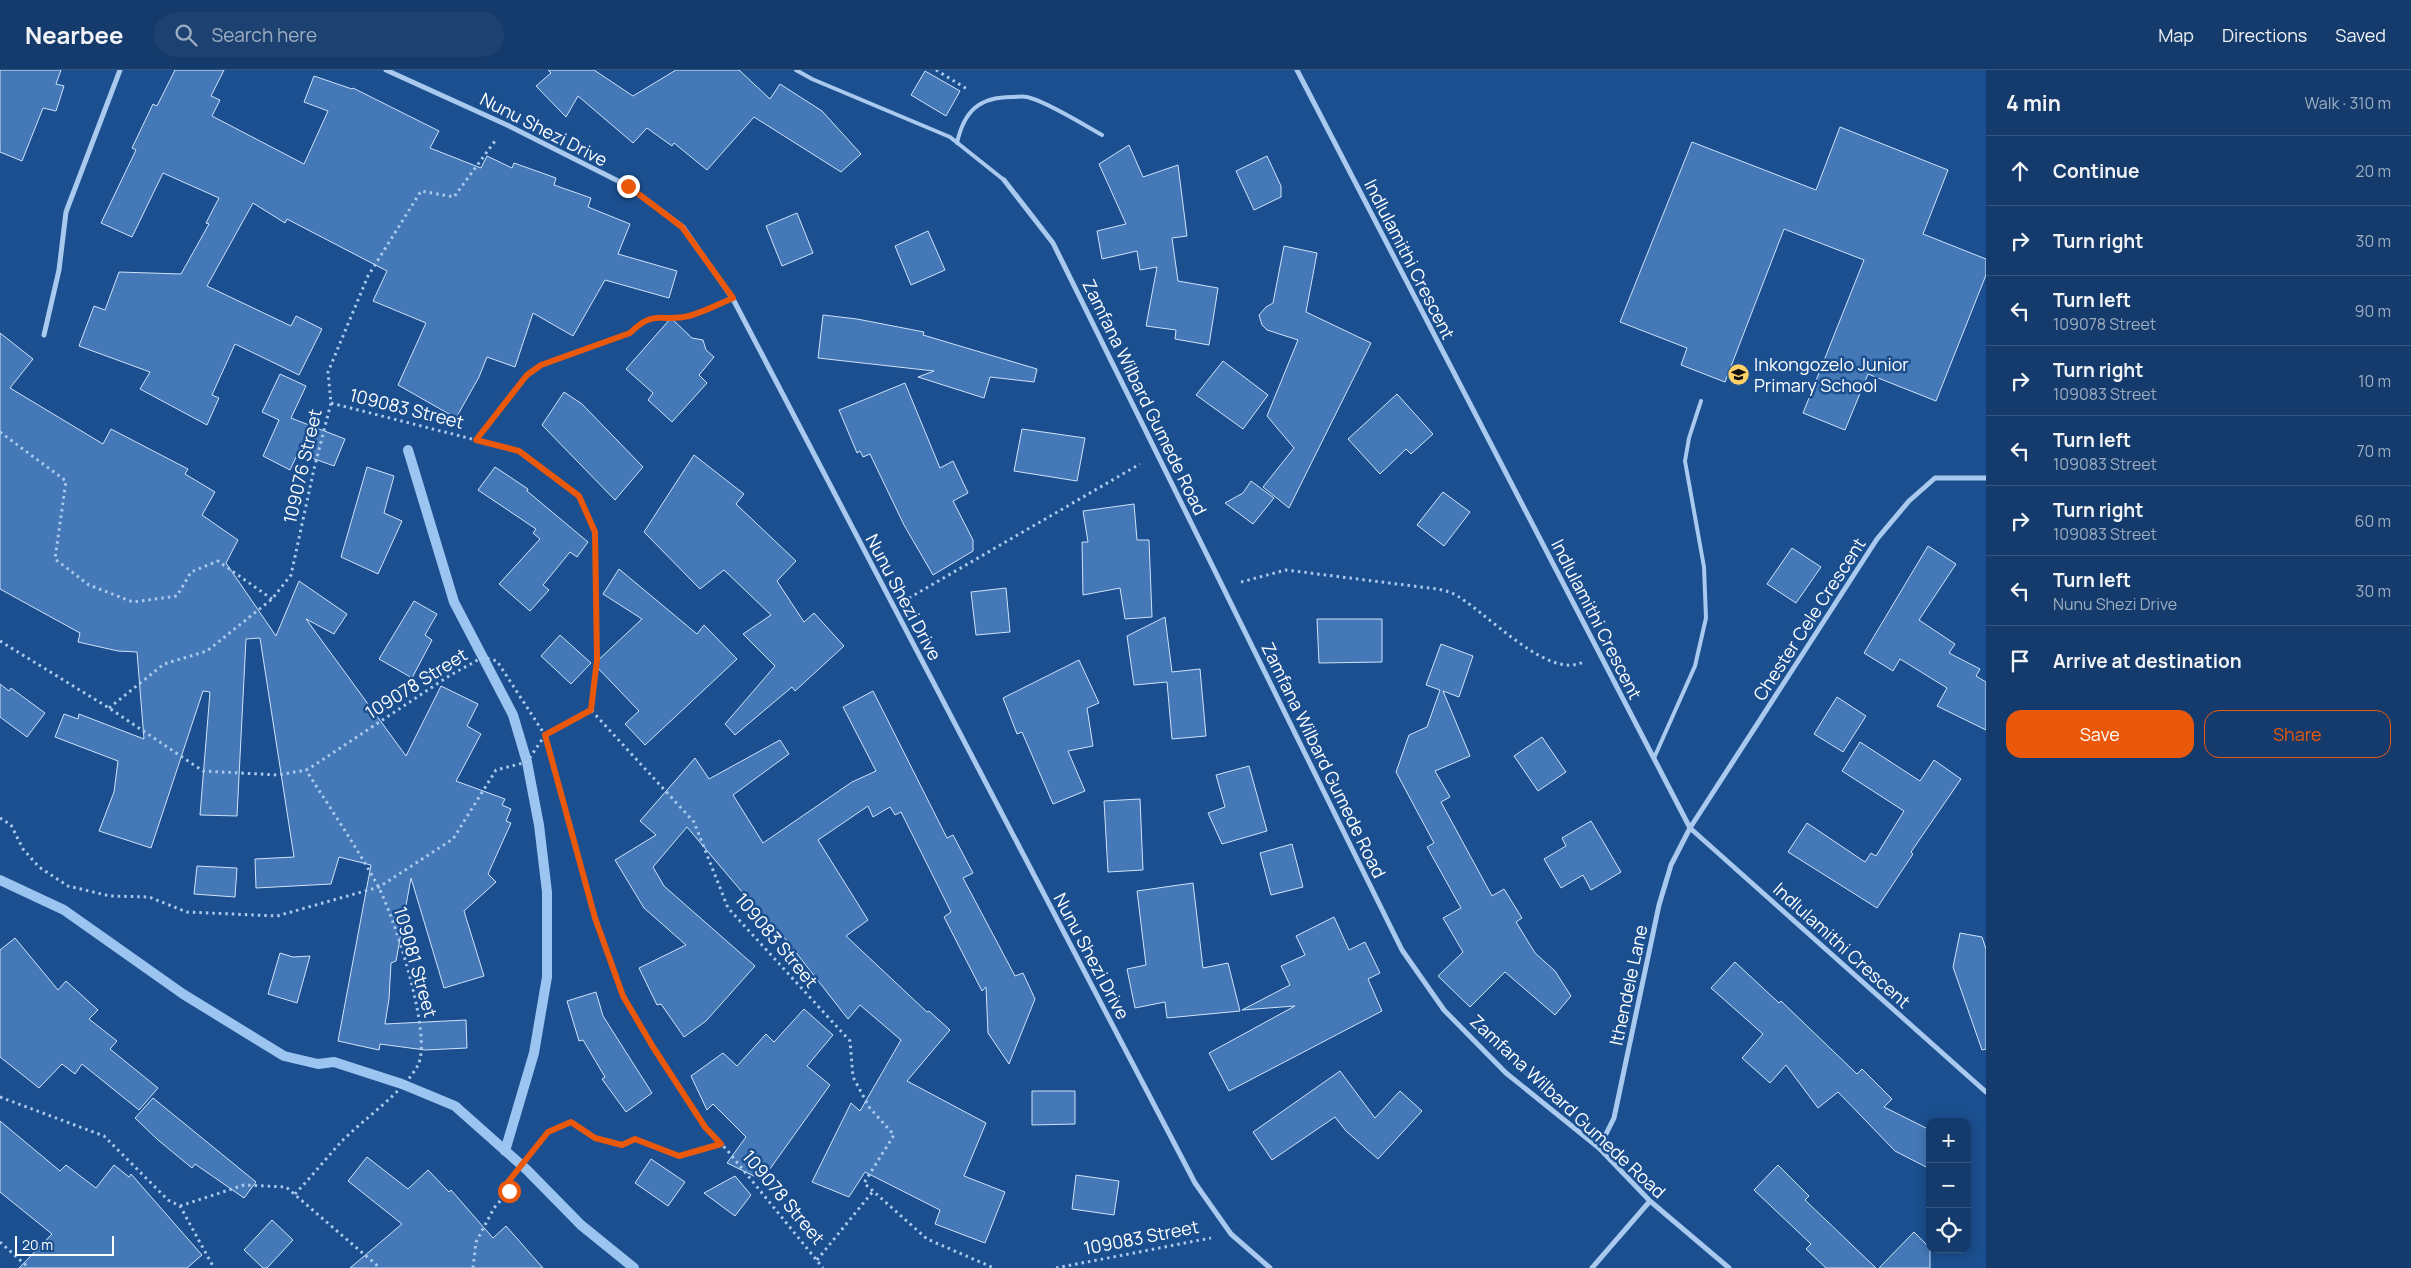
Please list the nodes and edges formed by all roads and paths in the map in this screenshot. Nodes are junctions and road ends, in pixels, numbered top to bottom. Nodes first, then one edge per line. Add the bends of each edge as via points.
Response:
1 (120, 70) edge
2 (386, 70) edge
3 (796, 70) edge
4 (936, 70) edge
5 (1296, 70) edge
6 (973, 108) junction
7 (507, 124) junction
8 (1102, 135) dead end
9 (957, 143) junction
10 (1004, 180) joint
11 (733, 298) junction
12 (44, 335) dead end
13 (1701, 401) dead end
14 (331, 403) junction
15 (0, 432) edge
16 (476, 440) junction
17 (1158, 454) junction
18 (1986, 478) edge
19 (1223, 587) junction
20 (272, 599) junction
21 (894, 607) junction
22 (0, 640) edge
23 (1599, 653) junction
24 (110, 708) junction
25 (591, 710) junction
26 (545, 735) junction
27 (1654, 758) junction
28 (306, 770) junction
29 (0, 818) edge
30 (1690, 828) junction
31 (379, 887) junction
32 (1986, 1092) edge
33 (0, 1097) edge
34 (721, 1144) junction
35 (1599, 1148) junction
36 (874, 1190) junction
37 (295, 1194) junction
38 (1650, 1201) junction
39 (180, 1206) junction
40 (1231, 1234) junction
41 (0, 1242) edge
42 (817, 1260) junction
43 (29, 1268) edge
44 (214, 1268) edge
45 (380, 1268) edge
46 (473, 1268) edge
47 (823, 1268) edge
48 (994, 1268) edge
49 (1056, 1268) edge
50 (1270, 1268) edge
51 (1592, 1268) edge
52 (1729, 1268) edge

1 - 12 street via 66,212 59,270
2 - 7 street, Nunu Shezi Drive
3 - 9 lane via 950,137
4 - 6 path via 969,90
5 - 23 street, Indlulamithi Crescent
6 - 8 lane via 985,100 1000,97 1028,97
6 - 9 lane via 960,129
7 - 11 street, Nunu Shezi Drive via 628,186 682,227
7 - 14 path, 109076 Street via 454,198 421,191 368,276 328,372
9 - 10 lane
10 - 17 street, Zamfana Wilbard Gumede Road via 1053,243
11 - 16 path, 109083 Street via 688,317 654,317 640,323 630,333 541,365 527,375
11 - 21 street, Nunu Shezi Drive
13 - 27 lane via 1688,438 1685,461 1704,567 1706,618 1695,666
14 - 16 path, 109083 Street
14 - 20 path, 109076 Street via 291,575
15 - 20 path via 66,481 55,559 89,585 133,602 177,596 190,572 218,561
16 - 25 path, 109083 Street via 519,451 579,496 595,532 597,660
17 - 19 street, Zamfana Wilbard Gumede Road
17 - 21 path
18 - 30 street, Chester Cele Crescent via 1935,478 1909,501 1877,539
19 - 23 path via 1286,570 1437,589 1452,593 1517,641 1556,664 1577,665
19 - 35 street, Zamfana Wilbard Gumede Road via 1402,950 1444,1010 1506,1073
20 - 24 path, 109076 Street via 207,651 164,664
21 - 40 street, Nunu Shezi Drive via 1195,1183
22 - 24 path, 109078 Street
23 - 27 street, Indlulamithi Crescent
24 - 28 path, 109078 Street via 203,771 278,775
25 - 26 path
25 - 36 path, 109083 Street via 694,822 728,908 850,1042 852,1077 869,1107 894,1135 864,1183
26 - 28 path, 109078 Street via 497,661 483,657
26 - 31 path via 527,762 496,770 453,839
26 - 34 path, 109078 Street via 595,918 623,996 705,1127
27 - 30 street, Indlulamithi Crescent
28 - 31 path, 109081 Street
29 - 31 path via 11,825 23,849 39,867 68,886 110,896 149,897 187,912 276,916
30 - 32 street, Indlulamithi Crescent
30 - 35 street, Ithendele Lane via 1671,865 1659,905 1614,1118
31 - 37 path, 109081 Street via 408,969 423,1047 418,1065 402,1084 340,1143
33 - 39 path via 104,1136 168,1200
34 - 42 path, 109078 Street
34 - 46 path via 679,1156 635,1139 622,1145 595,1138 571,1122 548,1132 508,1182 509,1191 494,1208 476,1242
35 - 38 street, Zamfana Wilbard Gumede Road
36 - 42 path
36 - 48 path via 926,1239
37 - 39 path via 286,1187 244,1185
37 - 45 path
38 - 51 street
38 - 52 street, Zamfana Wilbard Gumede Road
39 - 44 path
40 - 49 path, 109083 Street
40 - 50 street, Nunu Shezi Drive
41 - 43 path
42 - 47 path, 109078 Street

